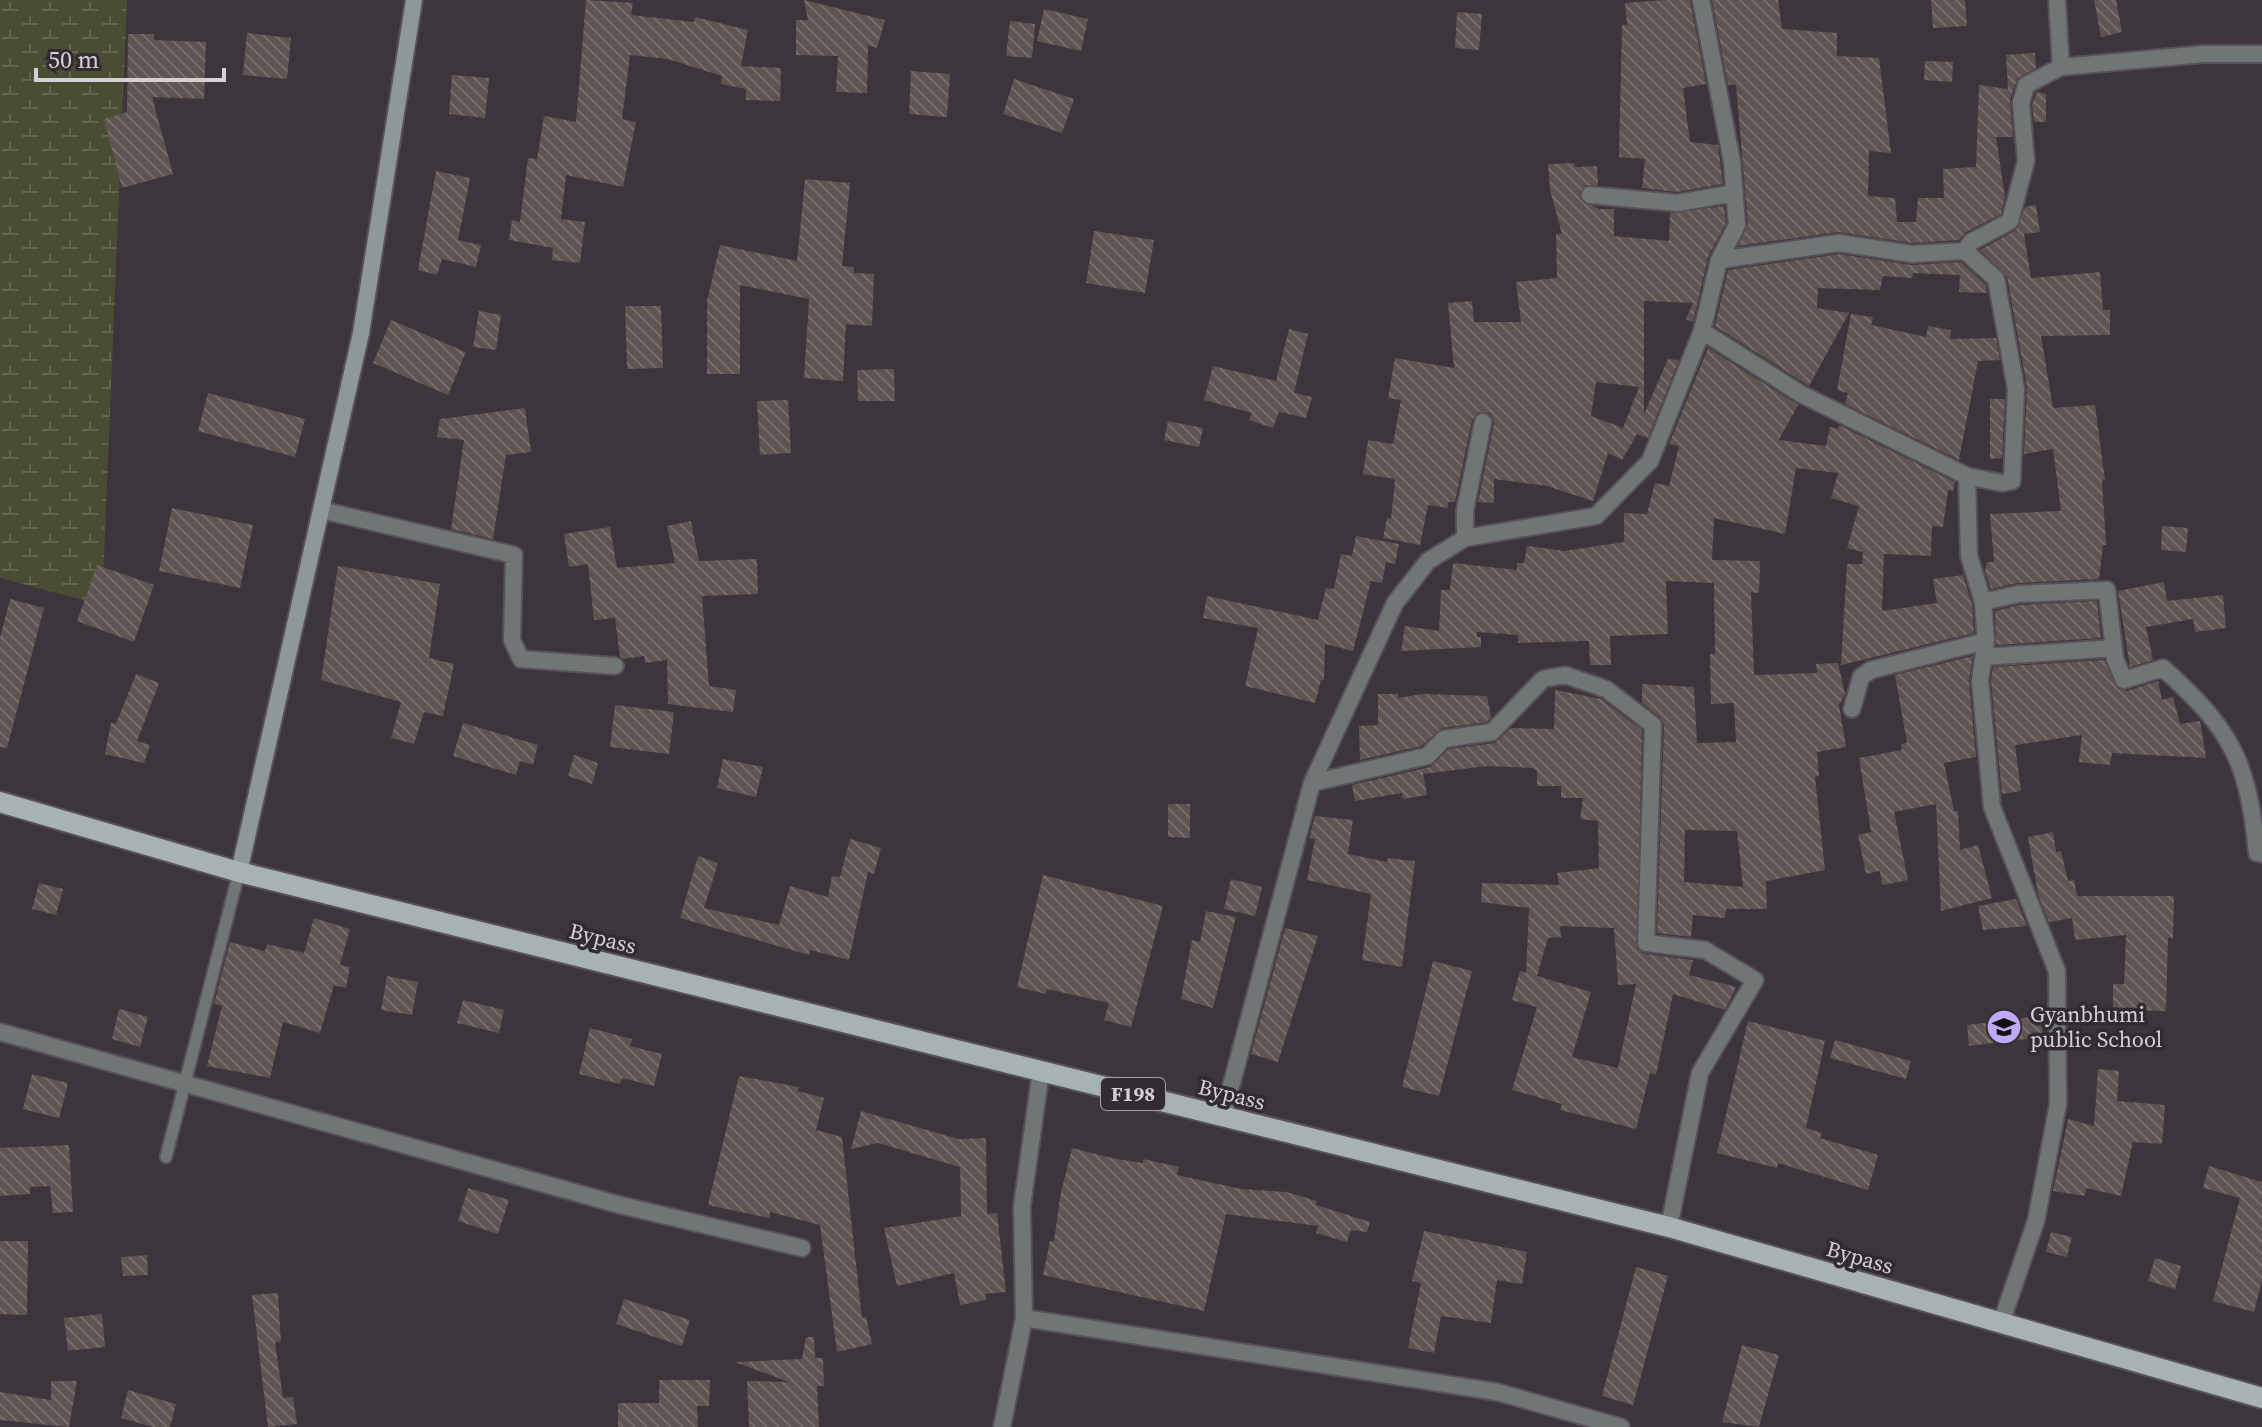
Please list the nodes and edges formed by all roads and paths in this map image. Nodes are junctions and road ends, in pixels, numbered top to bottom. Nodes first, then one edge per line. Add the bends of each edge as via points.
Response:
1 (414, 0) edge
2 (1701, 0) edge
3 (2057, 0) edge
4 (2262, 54) edge
5 (2061, 67) junction
6 (1735, 193) junction
7 (1590, 195) dead end
8 (1965, 251) junction
9 (1719, 260) junction
10 (1702, 331) junction
11 (1483, 422) dead end
12 (1967, 476) junction
13 (321, 510) junction
14 (1465, 538) junction
15 (1983, 602) junction
16 (2114, 648) junction
17 (1985, 649) junction
18 (615, 666) dead end
19 (1852, 709) dead end
20 (1312, 783) junction
21 (0, 802) edge
22 (2262, 854) edge
23 (239, 872) junction
24 (0, 1032) edge
25 (1041, 1071) junction
26 (185, 1083) junction
27 (1223, 1116) junction
28 (166, 1157) dead end
29 (1669, 1227) junction
30 (802, 1248) dead end
31 (1024, 1318) junction
32 (2001, 1323) junction
33 (2262, 1398) edge
34 (1002, 1427) edge
35 (1621, 1427) edge

1 - 13 main road via 361,333
2 - 6 street
3 - 5 street
4 - 5 street
5 - 8 street via 2026,85 2021,103 2026,161 2010,221 1971,242
6 - 7 street via 1677,203
6 - 9 street via 1737,225
8 - 9 street via 1912,254 1839,243
8 - 12 street via 1996,279 2016,389 2012,481
9 - 10 street
10 - 12 street via 1801,394
10 - 14 street via 1650,461 1596,516
11 - 14 street via 1465,510
12 - 15 street via 1969,556
13 - 18 street via 514,555 512,640 521,659
13 - 23 main road
14 - 20 street via 1428,561 1395,603
15 - 16 street via 2018,594 2107,590
15 - 17 street
16 - 17 street
16 - 22 street via 2124,680 2163,668 2229,737 2245,777 2257,853
17 - 19 street via 1871,670 1861,677
17 - 32 street via 1980,680 1992,807 2057,971 2059,1031 2058,1104 2036,1221
20 - 27 street
20 - 29 street via 1427,756 1444,739 1492,732 1543,679 1565,675 1606,689 1653,725 1646,943 1705,950 1755,980 1700,1073
21 - 23 main road, Bypass / F198
23 - 25 main road, Bypass / F198
23 - 26 lane
24 - 26 street
25 - 27 main road, Bypass / F198
25 - 31 street via 1022,1206
26 - 28 lane
26 - 30 street via 620,1205
27 - 29 main road, Bypass / F198
29 - 32 main road, Bypass / F198
31 - 34 street
31 - 35 street via 1497,1392
32 - 33 main road, Bypass / F198

